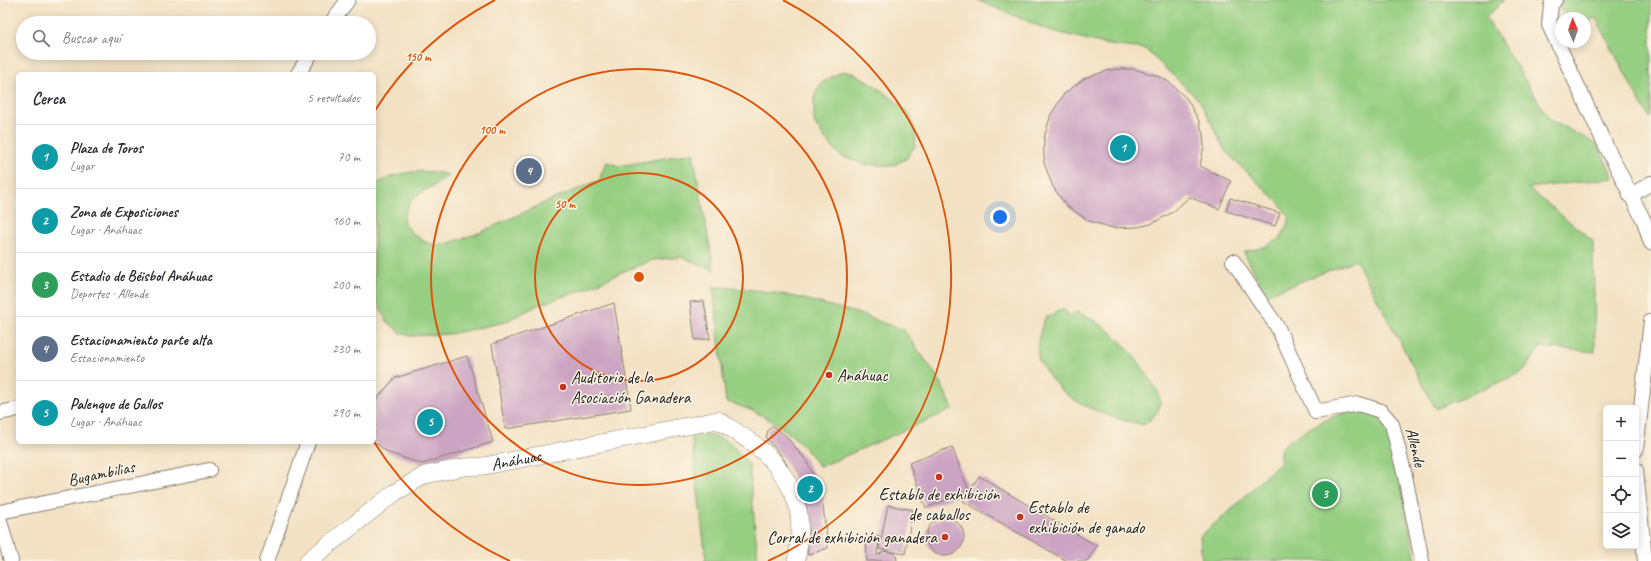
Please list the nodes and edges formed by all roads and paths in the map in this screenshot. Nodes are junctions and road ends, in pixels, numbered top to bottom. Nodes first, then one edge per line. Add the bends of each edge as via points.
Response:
1 (348, 0) edge
2 (1555, 0) edge
3 (336, 16) edge
4 (307, 60) edge
5 (299, 72) edge
6 (1651, 183) edge
7 (1630, 196) junction
8 (1651, 243) edge
9 (1232, 261) dead end
10 (1651, 321) edge
11 (16, 409) edge
12 (0, 413) edge
13 (1637, 441) edge
14 (307, 444) edge
15 (209, 470) dead end
16 (1637, 477) edge
17 (0, 512) edge
18 (0, 521) edge
19 (11, 561) edge
20 (268, 561) edge
21 (308, 561) edge
22 (796, 561) edge
23 (1422, 561) edge
24 (1645, 561) edge

1 - 3 street
2 - 7 street via 1551,5 1549,24
4 - 5 street
6 - 7 street
7 - 8 street via 1644,221
9 - 23 street, Allende via 1278,328 1316,412 1358,404 1381,411 1392,424
10 - 13 street
11 - 12 street
14 - 20 street
15 - 17 street, Bugambilias
16 - 24 street
18 - 19 street
21 - 22 street, Anáhuac via 394,493 425,476 718,420 765,453 785,477 798,504 800,542

